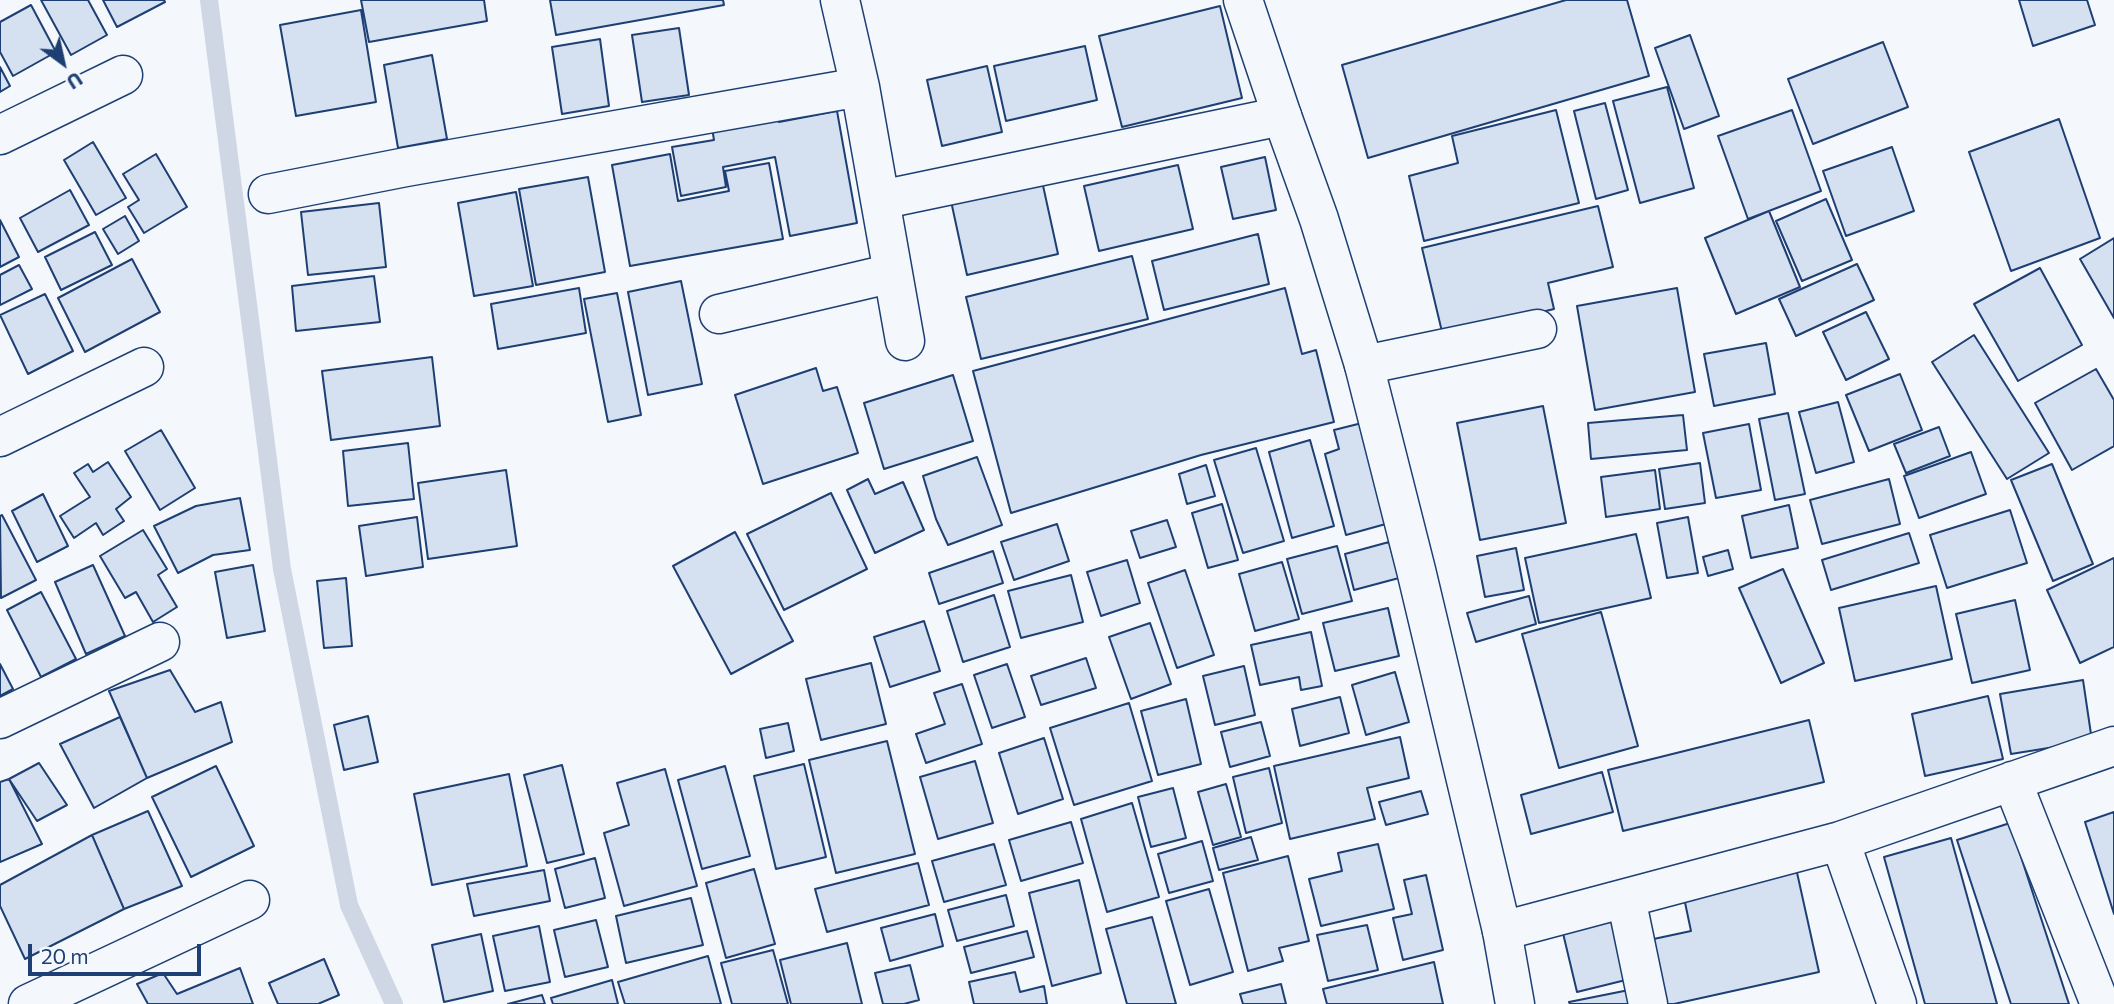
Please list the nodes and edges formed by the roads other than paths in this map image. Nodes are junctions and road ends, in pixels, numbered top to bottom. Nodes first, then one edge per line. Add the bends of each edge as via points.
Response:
1 (840, 0) edge
2 (1243, 0) edge
3 (123, 75) dead end
4 (860, 87) junction
5 (1282, 116) junction
6 (0, 135) edge
7 (268, 194) dead end
8 (880, 200) junction
9 (892, 272) junction
10 (719, 314) dead end
11 (1536, 329) dead end
12 (905, 341) dead end
13 (1364, 365) junction
14 (144, 367) dead end
15 (0, 437) edge
16 (160, 642) dead end
17 (0, 719) edge
18 (2114, 746) edge
19 (2012, 781) junction
20 (1840, 841) junction
21 (1626, 898) junction
22 (250, 900) dead end
23 (1502, 931) junction
24 (28, 1004) edge
25 (1515, 1004) edge
26 (1648, 1004) edge
27 (1896, 1004) edge
28 (2101, 1004) edge

1 - 4 street
2 - 5 street
3 - 6 street
4 - 7 street
4 - 8 street
5 - 8 street
5 - 13 street
8 - 9 street
9 - 10 street
9 - 12 street
11 - 13 street
13 - 23 street
14 - 15 street
16 - 17 street
18 - 19 street
19 - 20 street
19 - 28 street
20 - 21 street
20 - 27 street
21 - 23 street
21 - 26 street
22 - 24 street
23 - 25 street

